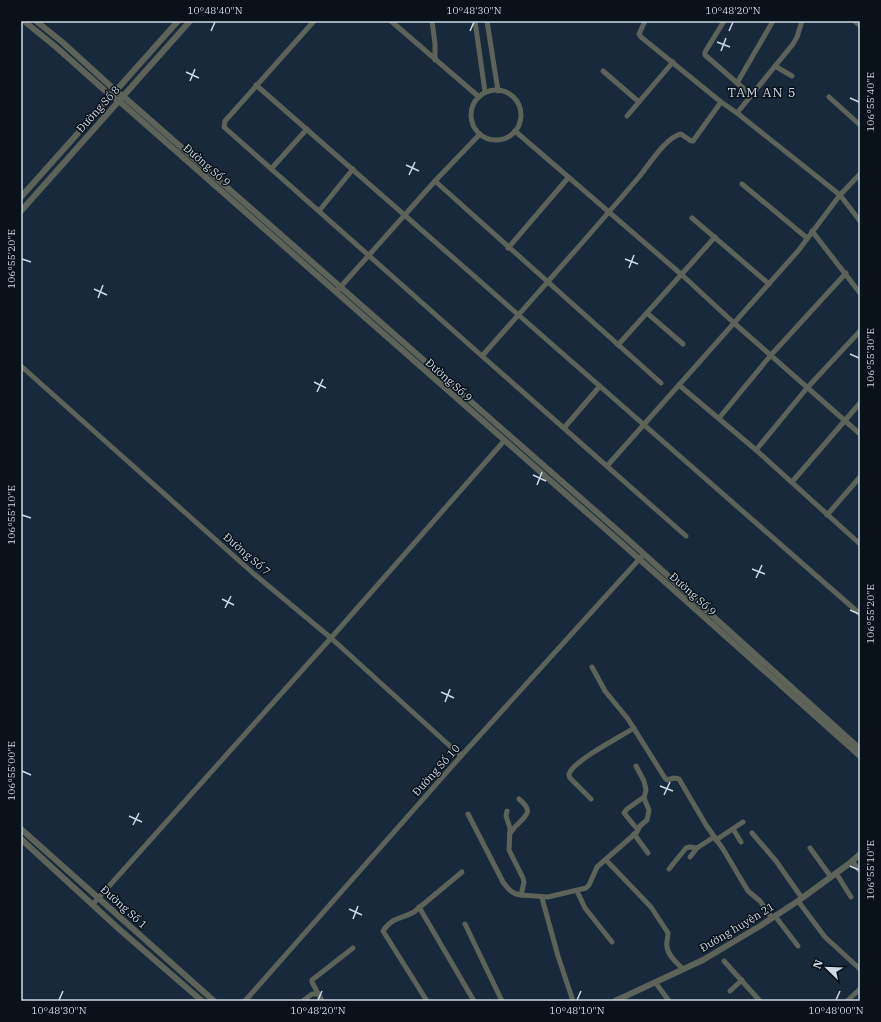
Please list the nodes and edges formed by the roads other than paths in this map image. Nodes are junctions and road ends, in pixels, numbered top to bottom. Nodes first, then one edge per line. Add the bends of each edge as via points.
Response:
1 (24, 21) edge
2 (36, 21) edge
3 (178, 21) edge
4 (190, 21) edge
5 (314, 21) edge
6 (391, 21) edge
7 (432, 21) edge
8 (475, 21) edge
9 (487, 21) edge
10 (645, 21) edge
11 (724, 21) edge
12 (773, 21) edge
13 (802, 21) edge
14 (855, 21) edge
15 (860, 25) edge
16 (435, 60) junction
17 (673, 62) junction
18 (775, 66) junction
19 (603, 71) dead end
20 (792, 76) dead end
21 (737, 83) junction
22 (256, 85) junction
23 (116, 91) junction
24 (498, 91) junction
25 (485, 92) junction
26 (751, 95) junction
27 (111, 96) junction
28 (829, 97) dead end
29 (121, 98) junction
30 (479, 98) junction
31 (639, 102) junction
32 (721, 102) junction
33 (737, 113) junction
34 (627, 116) dead end
35 (860, 125) edge
36 (307, 129) junction
37 (515, 131) junction
38 (480, 134) junction
39 (271, 169) junction
40 (353, 169) junction
41 (860, 174) edge
42 (568, 178) junction
43 (435, 181) junction
44 (742, 184) dead end
45 (840, 195) junction
46 (21, 197) edge
47 (21, 211) edge
48 (319, 211) junction
49 (609, 213) junction
50 (404, 216) junction
51 (692, 218) dead end
52 (860, 222) edge
53 (812, 231) junction
54 (715, 237) junction
55 (807, 238) junction
56 (508, 248) junction
57 (369, 255) junction
58 (846, 273) junction
59 (682, 275) junction
60 (548, 283) junction
61 (769, 284) junction
62 (341, 287) junction
63 (336, 292) junction
64 (860, 293) edge
65 (647, 312) junction
66 (518, 315) junction
67 (734, 323) junction
68 (860, 331) edge
69 (683, 344) dead end
70 (618, 345) junction
71 (771, 355) junction
72 (482, 356) junction
73 (21, 366) edge
74 (661, 383) dead end
75 (679, 385) junction
76 (600, 386) junction
77 (808, 388) junction
78 (860, 403) edge
79 (719, 418) junction
80 (845, 421) junction
81 (643, 426) junction
82 (564, 428) junction
83 (860, 434) edge
84 (504, 441) junction
85 (756, 450) junction
86 (607, 466) junction
87 (860, 477) edge
88 (792, 482) junction
89 (827, 515) junction
90 (686, 536) dead end
91 (860, 544) edge
92 (644, 554) junction
93 (639, 560) junction
94 (860, 614) edge
95 (331, 638) junction
96 (592, 667) dead end
97 (634, 728) junction
98 (860, 749) edge
99 (461, 756) junction
100 (860, 756) edge
101 (636, 766) dead end
102 (644, 797) junction
103 (519, 799) dead end
104 (591, 799) dead end
105 (508, 811) dead end
106 (468, 814) dead end
107 (743, 822) dead end
108 (21, 829) edge
109 (733, 829) junction
110 (636, 832) junction
111 (510, 833) junction
112 (752, 833) dead end
113 (21, 839) edge
114 (715, 839) junction
115 (741, 842) dead end
116 (697, 848) junction
117 (810, 848) dead end
118 (648, 853) dead end
119 (860, 854) edge
120 (690, 857) dead end
121 (606, 860) junction
122 (852, 861) junction
123 (669, 868) dead end
124 (860, 871) edge
125 (462, 872) dead end
126 (834, 875) junction
127 (577, 891) junction
128 (522, 895) junction
129 (99, 898) junction
130 (542, 898) junction
131 (851, 898) dead end
132 (800, 900) junction
133 (93, 904) junction
134 (419, 907) junction
135 (774, 917) junction
136 (465, 924) dead end
137 (612, 942) dead end
138 (798, 946) dead end
139 (353, 948) dead end
140 (724, 960) dead end
141 (683, 969) junction
142 (860, 969) edge
143 (742, 980) junction
144 (655, 982) junction
145 (860, 989) edge
146 (730, 991) dead end
147 (318, 994) junction
148 (202, 1001) edge
149 (214, 1001) edge
150 (245, 1001) edge
151 (303, 1001) edge
152 (322, 1001) edge
153 (427, 1001) edge
154 (474, 1001) edge
155 (502, 1001) edge
156 (573, 1001) edge
157 (615, 1001) edge
158 (669, 1001) edge
159 (760, 1001) edge
160 (847, 1001) edge

1 - 27 street, Đường Số 9
2 - 23 street, Đường Số 9
3 - 23 street, Đường Số 8
4 - 29 street, Đường Số 8
5 - 22 street
6 - 16 street
7 - 16 street
8 - 25 street
9 - 24 street
10 - 17 street via 639,34
11 - 21 street via 705,55
12 - 21 street
13 - 18 street via 795,41
14 - 15 street
16 - 30 street
17 - 31 street
17 - 32 street
18 - 20 street
18 - 26 street
19 - 31 street
21 - 26 street
22 - 36 street
22 - 39 street via 225,121 224,127
23 - 27 street, Đường Số 8
23 - 29 street, Đường Số 9
24 - 25 street
24 - 37 street via 504,91 511,96 519,106 520,119
25 - 30 street
26 - 33 street
27 - 29 street, Đường Số 9
27 - 46 street, Đường Số 8
28 - 35 street
29 - 47 street, Đường Số 8
29 - 62 street, Đường Số 9
29 - 63 street, Đường Số 9
30 - 38 street via 474,105 472,118 474,127
31 - 34 street
32 - 33 street
32 - 49 street via 693,141 681,134 668,141
33 - 45 street
36 - 39 street
36 - 40 street
37 - 38 street via 500,139 487,138
37 - 42 street
38 - 43 street
39 - 48 street
40 - 48 street
40 - 50 street
41 - 45 street
42 - 49 street
42 - 56 street
43 - 50 street
43 - 56 street
44 - 55 street
45 - 52 street
45 - 53 street
48 - 57 street
49 - 59 street
49 - 60 street
50 - 57 street
50 - 66 street
51 - 54 street
53 - 55 street
53 - 58 street
54 - 59 street
54 - 61 street
55 - 61 street
56 - 60 street
57 - 62 street
57 - 72 street
58 - 64 street
58 - 71 street
59 - 65 street
59 - 67 street
60 - 66 street
60 - 70 street
61 - 67 street
62 - 63 street
62 - 92 street, Đường Số 9
63 - 84 street, Đường Số 9
65 - 69 street
65 - 70 street
66 - 72 street
66 - 76 street
67 - 71 street
67 - 75 street
68 - 77 street
70 - 74 street
71 - 77 street
71 - 79 street
72 - 82 street
73 - 95 street, Đường Số 7 via 254,574
75 - 79 street
75 - 81 street
76 - 81 street
76 - 82 street
77 - 80 street
77 - 85 street
78 - 80 street
79 - 85 street
80 - 83 street
80 - 88 street
81 - 86 street
81 - 94 street
82 - 86 street
84 - 93 street, Đường Số 9
84 - 95 street
85 - 88 street
86 - 90 street
87 - 89 street
88 - 89 street
89 - 91 street
92 - 93 street, Đường Số 10
92 - 98 street, Đường Số 9
93 - 99 street, Đường Số 10
93 - 100 street, Đường Số 9
95 - 99 street, Đường Số 7
95 - 129 street
96 - 97 street via 605,691
97 - 104 street via 583,759 570,772 570,778
97 - 114 street via 665,778 679,779
99 - 150 street, Đường Số 10
101 - 102 street via 644,781
102 - 110 street via 649,814
102 - 110 street via 627,808 624,813
103 - 111 street via 527,806 528,812
105 - 111 street via 506,816
106 - 128 street via 502,882 514,894
107 - 109 street
108 - 129 street, Đường Số 1
109 - 114 street
109 - 115 street
110 - 118 street
110 - 121 street
111 - 128 street via 509,850 524,882
112 - 132 street via 776,861
113 - 133 street, Đường Số 1
114 - 116 street
114 - 135 street via 748,891
116 - 120 street
116 - 123 street via 686,848
117 - 126 street
119 - 122 street, Đường huyện 21
121 - 127 street via 594,871 589,885
121 - 141 street via 651,907 668,934 669,955
122 - 124 street
122 - 126 street, Đường huyện 21
125 - 134 street
126 - 131 street
126 - 132 street, Đường huyện 21
127 - 130 street
127 - 137 street via 584,908
128 - 130 street
129 - 133 street
129 - 149 street, Đường Số 1
130 - 156 street
132 - 135 street, Đường huyện 21
132 - 142 street via 825,937
133 - 148 street, Đường Số 1
134 - 153 street via 407,916 395,919 384,931
134 - 154 street
135 - 138 street
135 - 141 street, Đường huyện 21 via 703,960
136 - 155 street
139 - 147 street via 312,980
140 - 143 street
141 - 144 street, Đường huyện 21
143 - 146 street
143 - 159 street
144 - 157 street, Đường huyện 21
144 - 158 street
145 - 160 street
147 - 151 street via 312,994
147 - 152 street

